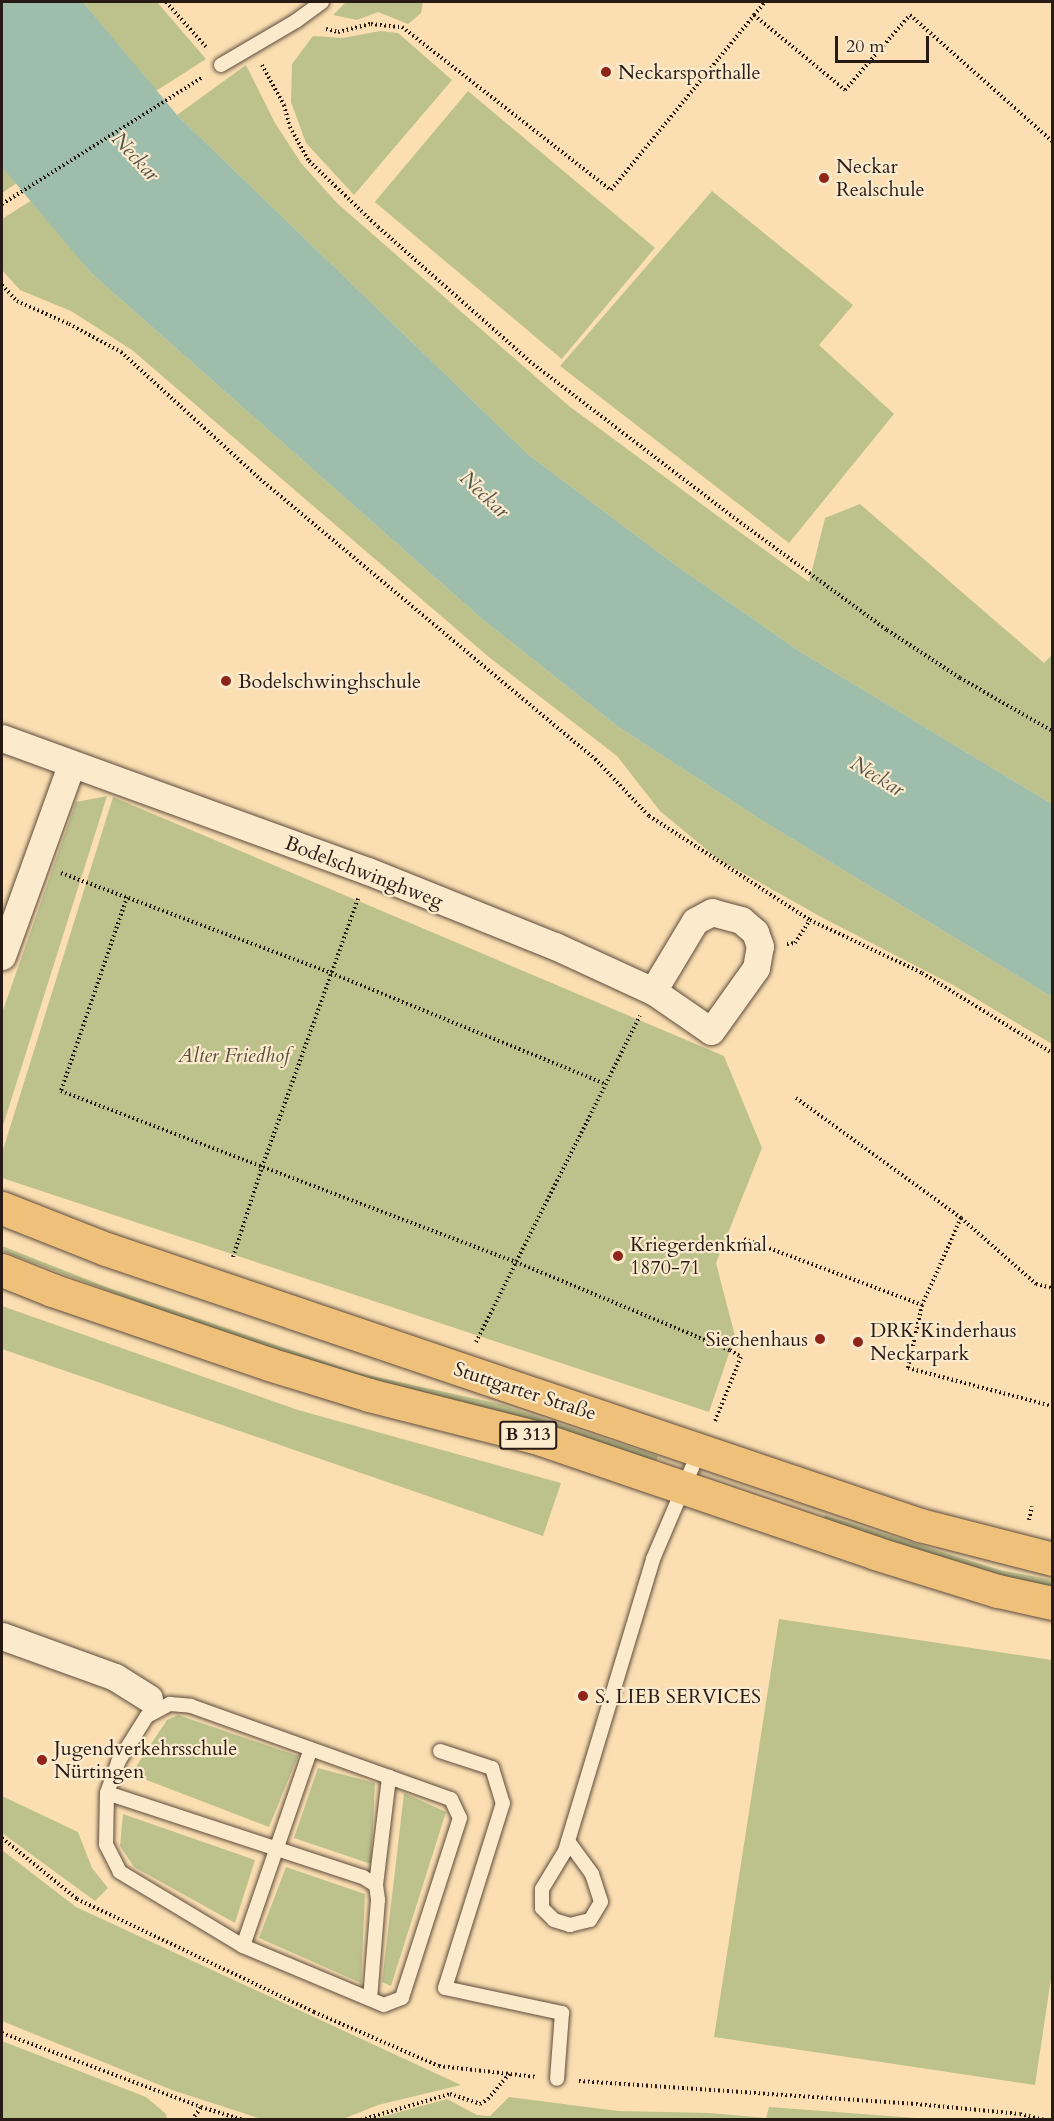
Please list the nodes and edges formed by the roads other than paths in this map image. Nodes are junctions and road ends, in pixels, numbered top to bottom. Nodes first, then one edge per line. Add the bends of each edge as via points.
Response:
1 (322, 2) edge
2 (221, 65) road end
3 (2, 738) edge
4 (71, 765) junction
5 (2, 956) edge
6 (653, 990) road end
7 (2, 1208) edge
8 (2, 1270) edge
9 (707, 1436) junction
10 (685, 1489) junction
11 (1053, 1559) edge
12 (1053, 1603) edge
13 (2, 1636) edge
14 (155, 1703) junction
15 (311, 1749) junction
16 (440, 1751) dead end
17 (389, 1777) junction
18 (107, 1793) junction
19 (568, 1840) junction
20 (277, 1848) junction
21 (376, 1885) junction
22 (243, 1946) junction
23 (370, 1999) junction
24 (557, 2079) dead end

1 - 2 lane
3 - 4 street, Bodelschwinghweg
4 - 5 street
4 - 6 street, Bodelschwinghweg via 368,871
7 - 9 main road, Stuttgarter Straße / B 313 via 106,1249
8 - 10 main road, Stuttgarter Straße / B 313 via 269,1364 369,1395 535,1437
9 - 10 lane
9 - 11 main road, Stuttgarter Straße / B 313 via 920,1524
10 - 12 main road, Stuttgarter Straße / B 313 via 975,1584
10 - 19 lane via 653,1559
13 - 14 street via 115,1677
14 - 15 lane via 191,1706
14 - 18 lane via 118,1761
15 - 17 lane
15 - 20 lane
16 - 24 lane via 492,1768 503,1803 445,1988 562,2013
17 - 21 lane
17 - 23 lane via 451,1799 460,1818 402,1998 384,2005
18 - 20 lane
18 - 22 lane via 106,1845 120,1872
19 - 19 lane via 542,1889 542,1908 555,1920 570,1924 590,1920 601,1902 592,1874
20 - 21 lane
20 - 22 lane
21 - 23 lane
22 - 23 lane

